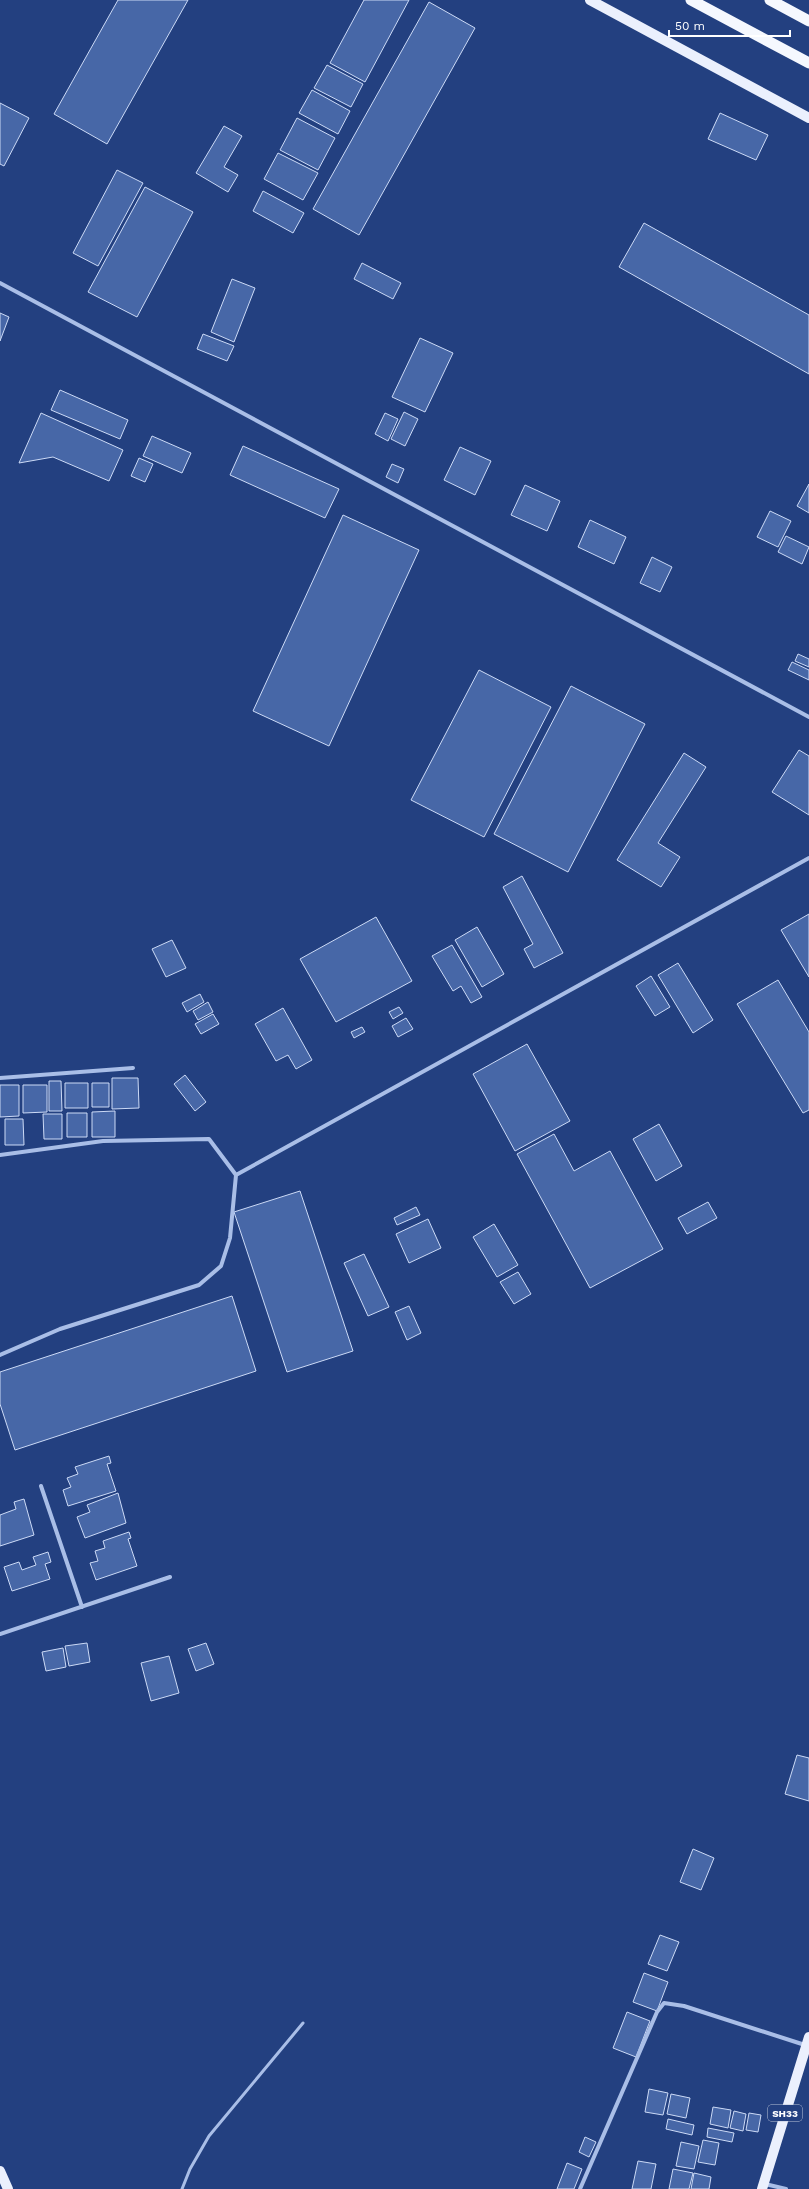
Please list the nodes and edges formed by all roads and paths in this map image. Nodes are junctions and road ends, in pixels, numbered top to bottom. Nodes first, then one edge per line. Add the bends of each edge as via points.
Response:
1 (590, 0) edge
2 (691, 0) edge
3 (770, 0) edge
4 (809, 21) edge
5 (809, 63) edge
6 (809, 118) edge
7 (0, 283) edge
8 (809, 716) edge
9 (809, 858) edge
10 (133, 1068) dead end
11 (0, 1078) edge
12 (0, 1155) edge
13 (236, 1175) junction
14 (0, 1355) edge
15 (41, 1486) dead end
16 (170, 1578) dead end
17 (82, 1607) junction
18 (0, 1634) edge
19 (303, 2023) dead end
20 (808, 2043) edge
21 (0, 2171) edge
22 (762, 2186) edge
23 (8, 2189) edge
24 (182, 2189) edge
25 (580, 2189) edge
26 (786, 2189) edge

1 - 6 main road
2 - 5 highway
3 - 4 highway
7 - 8 street
9 - 13 street
10 - 11 street
12 - 13 street via 103,1141 209,1139
13 - 14 street via 230,1238 221,1266 200,1285 60,1329
15 - 17 street
16 - 17 street
17 - 18 street
19 - 24 lane via 209,2136 190,2168
20 - 22 main road, SH33
20 - 25 street via 684,2006 664,2003 657,2012
21 - 23 main road
22 - 26 street

